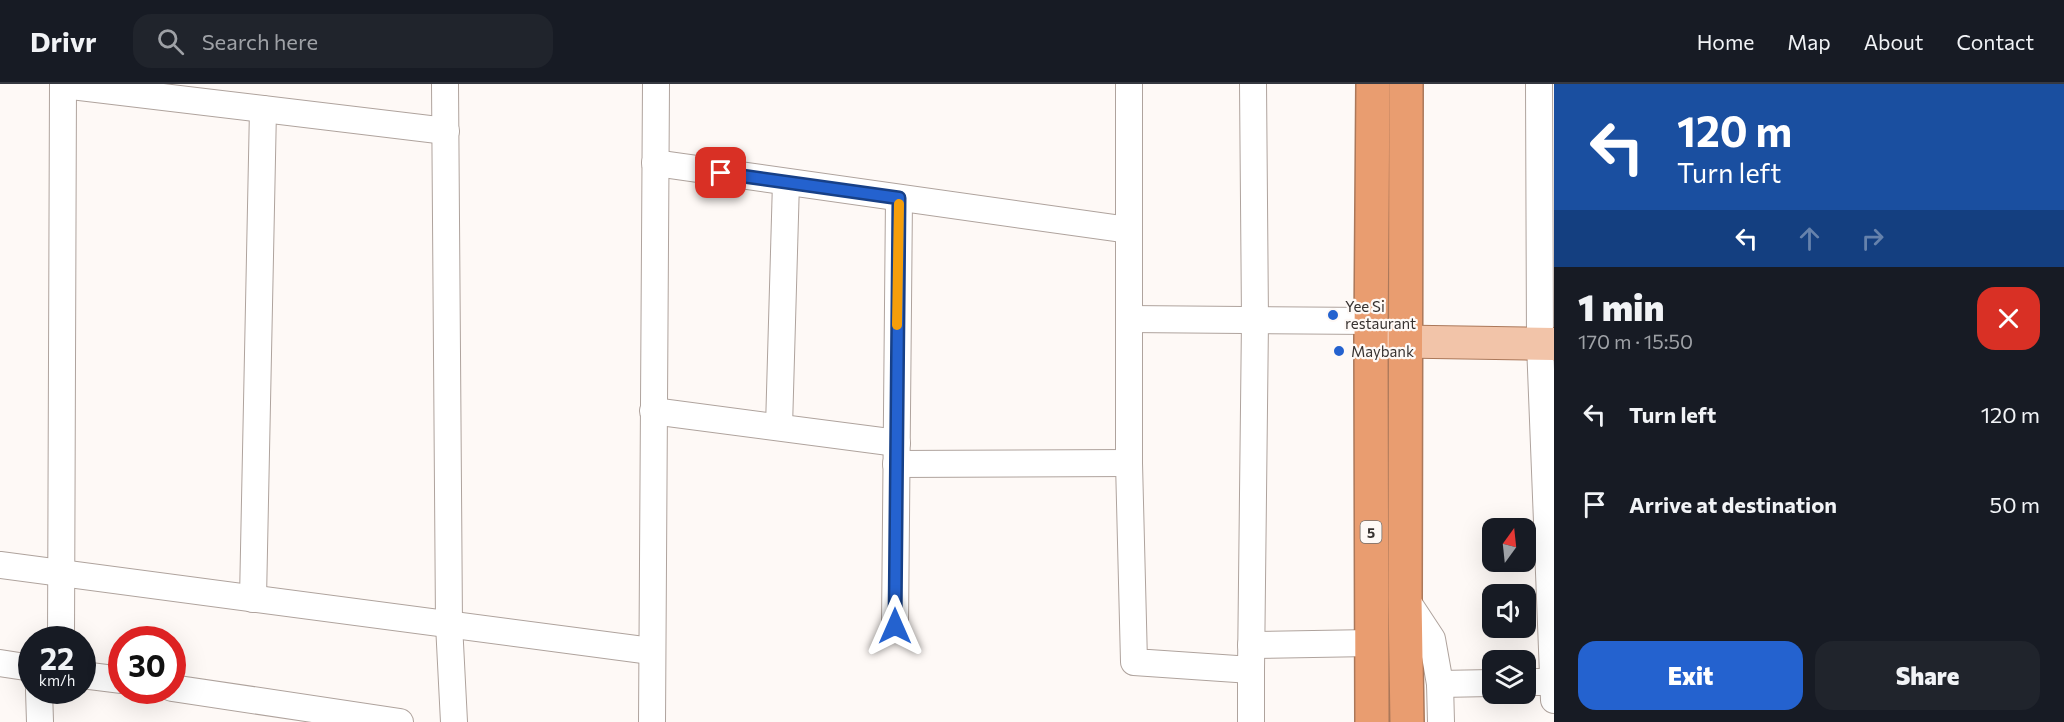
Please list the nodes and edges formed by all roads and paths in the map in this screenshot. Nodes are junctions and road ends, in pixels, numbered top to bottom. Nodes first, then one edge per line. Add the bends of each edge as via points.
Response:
1 (445, 84) edge
2 (656, 84) edge
3 (1129, 84) edge
4 (1253, 84) edge
5 (1373, 84) edge
6 (1406, 84) edge
7 (1539, 84) edge
8 (63, 85) edge
9 (263, 109) junction
10 (446, 131) junction
11 (655, 163) junction
12 (786, 182) junction
13 (899, 198) junction
14 (1129, 230) junction
15 (1129, 319) junction
16 (1255, 320) junction
17 (1371, 331) junction
18 (1407, 341) junction
19 (1547, 344) edge
20 (653, 411) junction
21 (779, 428) junction
22 (896, 454) junction
23 (1129, 463) junction
24 (0, 565) edge
25 (60, 573) junction
26 (253, 598) junction
27 (1405, 598) junction
28 (449, 624) junction
29 (61, 626) edge
30 (895, 626) dead end
31 (1371, 643) junction
32 (1251, 645) junction
33 (651, 651) junction
34 (0, 663) edge
35 (18, 666) edge
36 (1251, 670) junction
37 (1536, 682) edge
38 (1554, 682) edge
39 (1482, 683) edge
40 (1440, 684) junction
41 (186, 690) edge
42 (1554, 700) edge
43 (39, 704) edge
44 (40, 722) edge
45 (400, 722) edge
46 (454, 722) edge
47 (652, 722) edge
48 (1251, 722) edge
49 (1372, 722) edge
50 (1407, 722) edge
51 (1441, 722) edge

1 - 10 street
2 - 11 street
3 - 14 street
4 - 16 street
5 - 17 highway, 5
6 - 18 highway
7 - 19 street
8 - 9 street
8 - 25 street
9 - 10 street
9 - 26 street
10 - 28 street
11 - 12 street
11 - 20 street
12 - 13 street
12 - 21 street
13 - 14 street
13 - 22 street
14 - 15 street
15 - 16 street
15 - 23 street
16 - 17 street
16 - 32 street
17 - 18 main road
17 - 31 highway, 5
18 - 19 main road
18 - 27 highway
19 - 38 street
20 - 21 street
20 - 33 street
21 - 22 street
22 - 23 street
22 - 30 street
23 - 36 street via 1134,662
24 - 25 street
25 - 26 street
25 - 29 street
26 - 28 street
27 - 40 street via 1432,639
27 - 50 highway
28 - 33 street
28 - 46 street
31 - 32 street
31 - 49 highway, 5
32 - 36 street
33 - 47 street
34 - 35 street
36 - 48 street
37 - 38 street
38 - 42 street
39 - 40 street
40 - 51 street
41 - 45 street
43 - 44 street

